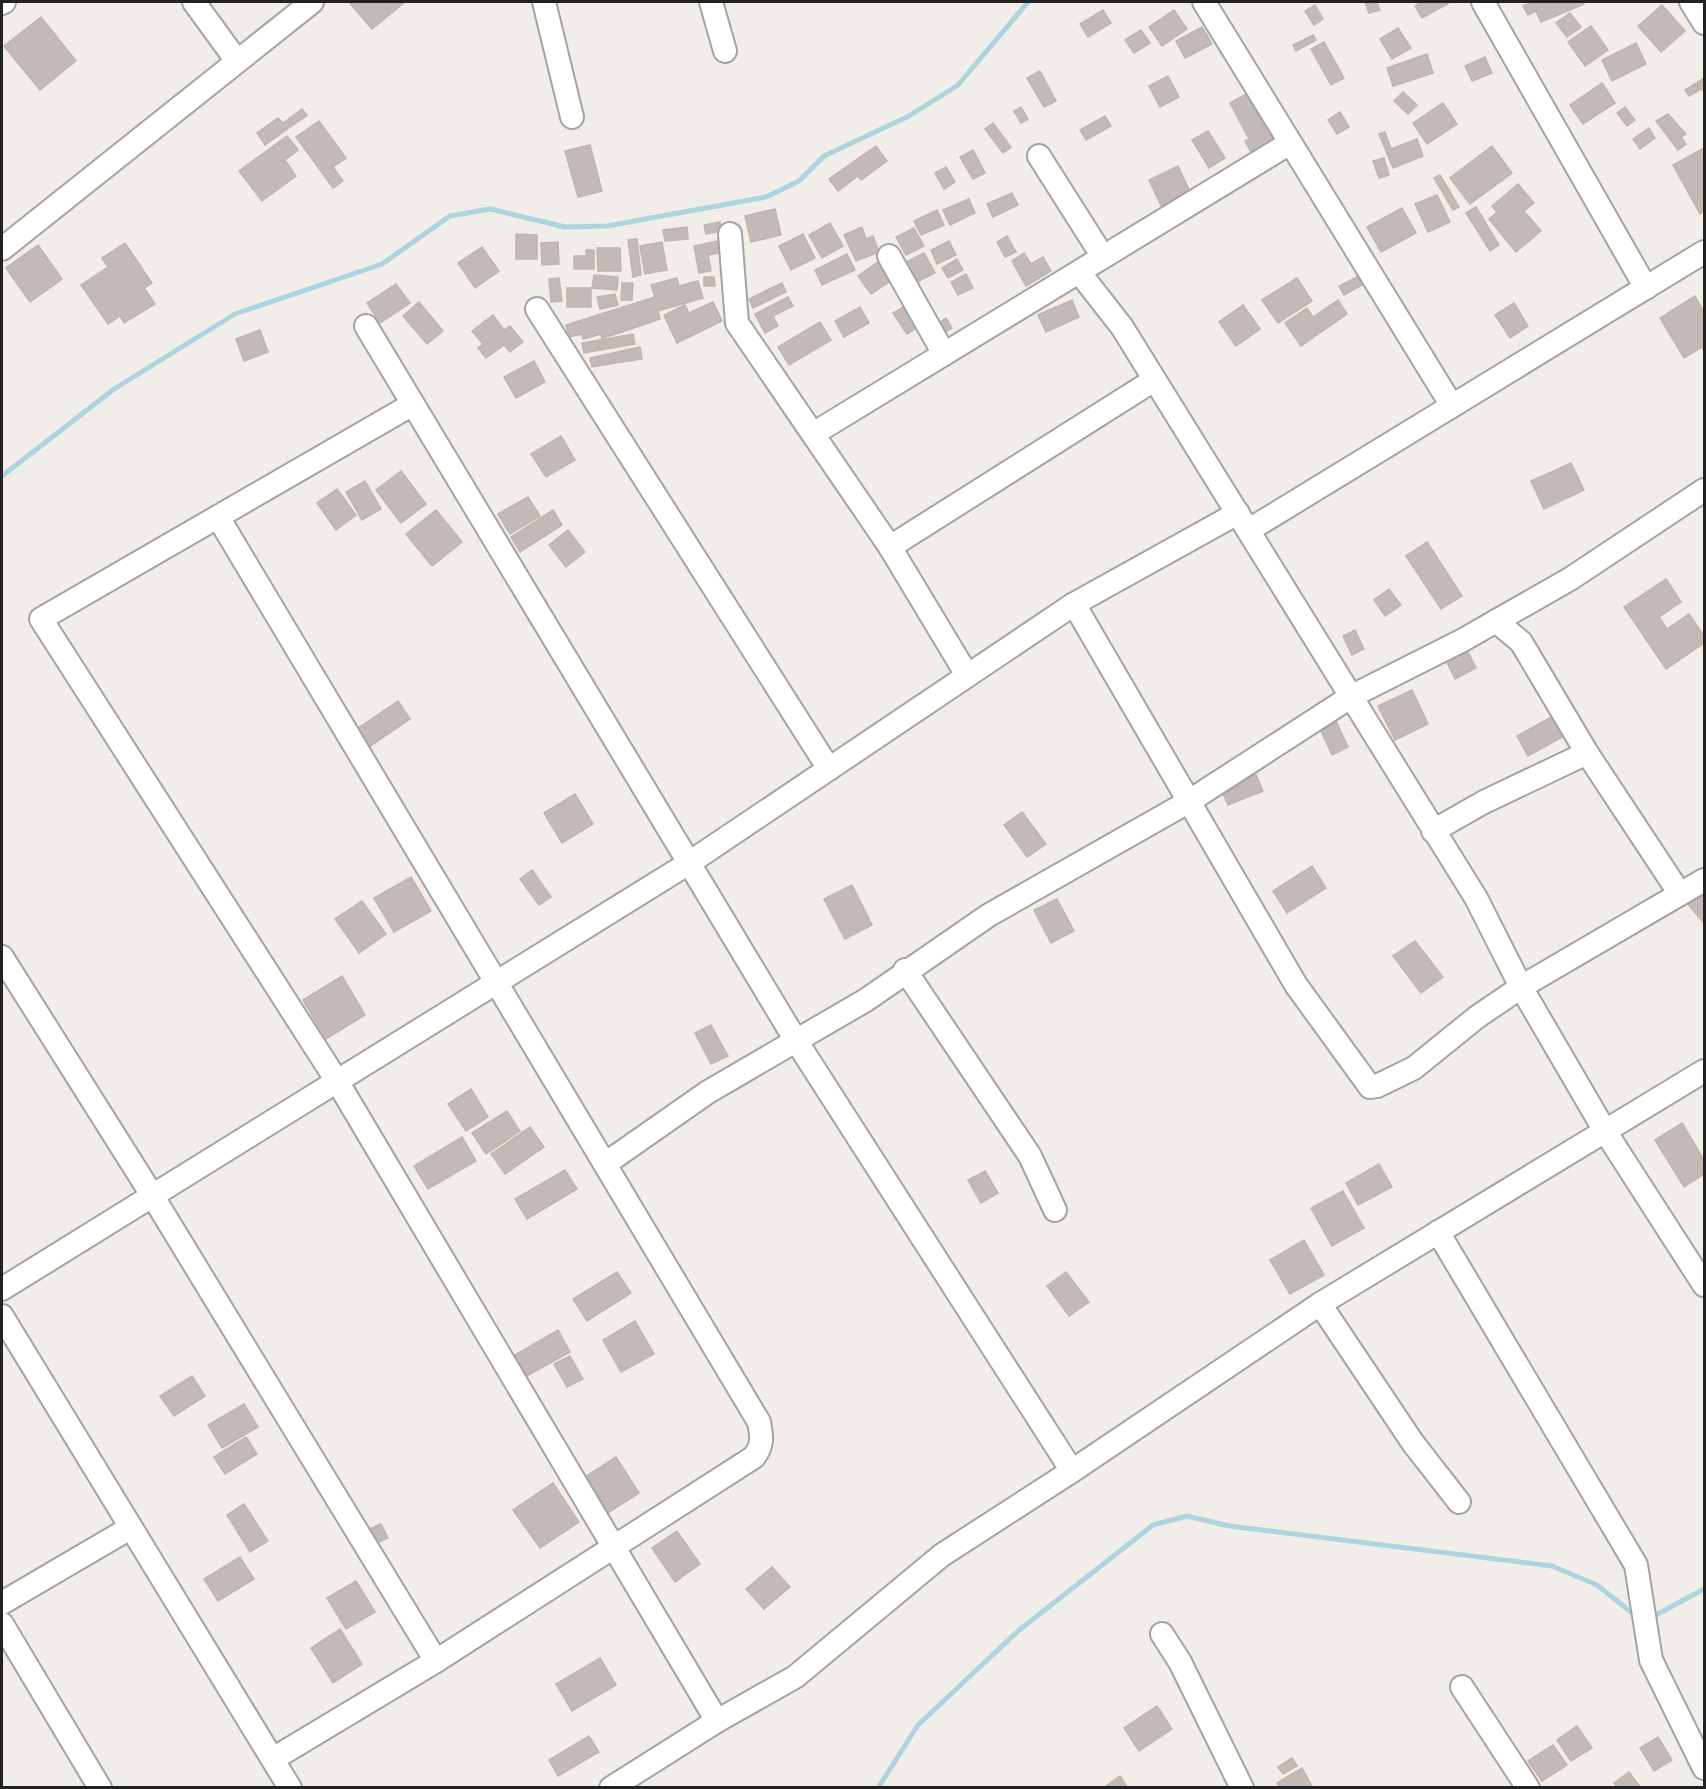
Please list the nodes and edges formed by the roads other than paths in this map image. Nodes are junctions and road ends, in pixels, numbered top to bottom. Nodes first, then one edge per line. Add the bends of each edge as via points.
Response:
1 (194, 2) edge
2 (312, 2) edge
3 (544, 2) edge
4 (711, 2) edge
5 (1204, 2) edge
6 (1483, 2) edge
7 (1691, 2) edge
8 (1704, 23) edge
9 (725, 51) dead end
10 (237, 62) junction
11 (572, 117) dead end
12 (1290, 142) junction
13 (1039, 156) dead end
14 (730, 234) dead end
15 (2, 249) edge
16 (1704, 252) edge
17 (889, 256) dead end
18 (1103, 257) junction
19 (1079, 272) junction
20 (1646, 288) junction
21 (537, 309) dead end
22 (366, 326) dead end
23 (944, 354) junction
24 (1154, 380) junction
25 (413, 404) junction
26 (1452, 406) junction
27 (813, 434) junction
28 (1702, 496) edge
29 (218, 517) junction
30 (1243, 521) junction
31 (890, 547) junction
32 (1074, 604) junction
33 (1496, 621) junction
34 (967, 675) junction
35 (1352, 696) junction
36 (1587, 753) junction
37 (829, 769) junction
38 (1188, 802) junction
39 (1433, 831) junction
40 (689, 863) junction
41 (1704, 880) edge
42 (1680, 894) junction
43 (2, 957) edge
44 (906, 970) junction
45 (497, 982) junction
46 (1521, 987) junction
47 (795, 1039) junction
48 (1704, 1071) edge
49 (337, 1081) junction
50 (1605, 1131) junction
51 (605, 1164) junction
52 (152, 1195) junction
53 (1055, 1210) dead end
54 (1438, 1232) junction
55 (1704, 1285) edge
56 (2, 1289) edge
57 (1320, 1304) junction
58 (2, 1316) edge
59 (1072, 1471) junction
60 (1459, 1502) dead end
61 (130, 1528) junction
62 (614, 1548) junction
63 (4, 1596) edge
64 (2, 1624) edge
65 (1162, 1634) dead end
66 (436, 1661) junction
67 (1462, 1687) dead end
68 (717, 1721) junction
69 (273, 1759) junction
70 (1704, 1768) edge
71 (100, 1788) edge
72 (290, 1788) edge
73 (611, 1788) edge
74 (1242, 1788) edge
75 (1528, 1788) edge

1 - 10 street
2 - 10 street
3 - 11 street
4 - 9 street
5 - 12 street
6 - 20 street
7 - 8 street
10 - 15 street
12 - 18 street
12 - 26 street
13 - 18 street
14 - 27 street via 738,323
16 - 20 street
17 - 23 street
18 - 19 street
19 - 23 street
19 - 24 street via 1122,327
20 - 26 street
21 - 37 street
22 - 25 street
23 - 27 street
24 - 30 street
24 - 31 street
25 - 29 street
25 - 40 street
26 - 30 street
27 - 31 street
28 - 33 street
29 - 45 street
29 - 49 street via 41,619
30 - 32 street
30 - 35 street
31 - 34 street
32 - 34 street
32 - 38 street
33 - 35 street
33 - 36 street via 1521,642
34 - 37 street
35 - 38 street
35 - 39 street
36 - 39 street
36 - 42 street
37 - 40 street
38 - 44 street via 999,909
38 - 46 street via 1296,985 1370,1087 1414,1068
39 - 46 street via 1476,898
40 - 45 street
40 - 47 street
41 - 42 street
42 - 46 street
43 - 52 street
44 - 47 street via 866,1000
44 - 53 street via 1030,1156
45 - 49 street
45 - 51 street
46 - 50 street
47 - 51 street via 708,1092
47 - 59 street
48 - 50 street
49 - 52 street
49 - 62 street
50 - 54 street
50 - 55 street
51 - 62 street via 759,1422 762,1437 762,1447 754,1457
52 - 56 street
52 - 66 street
54 - 57 street
54 - 70 street via 1636,1565 1651,1660
57 - 59 street
57 - 60 street via 1413,1443
58 - 61 street
59 - 68 street via 942,1555 795,1677
61 - 63 street
61 - 69 street
62 - 66 street
62 - 68 street
64 - 71 street
65 - 74 street via 1180,1662
66 - 69 street
67 - 75 street
68 - 73 street
69 - 72 street

